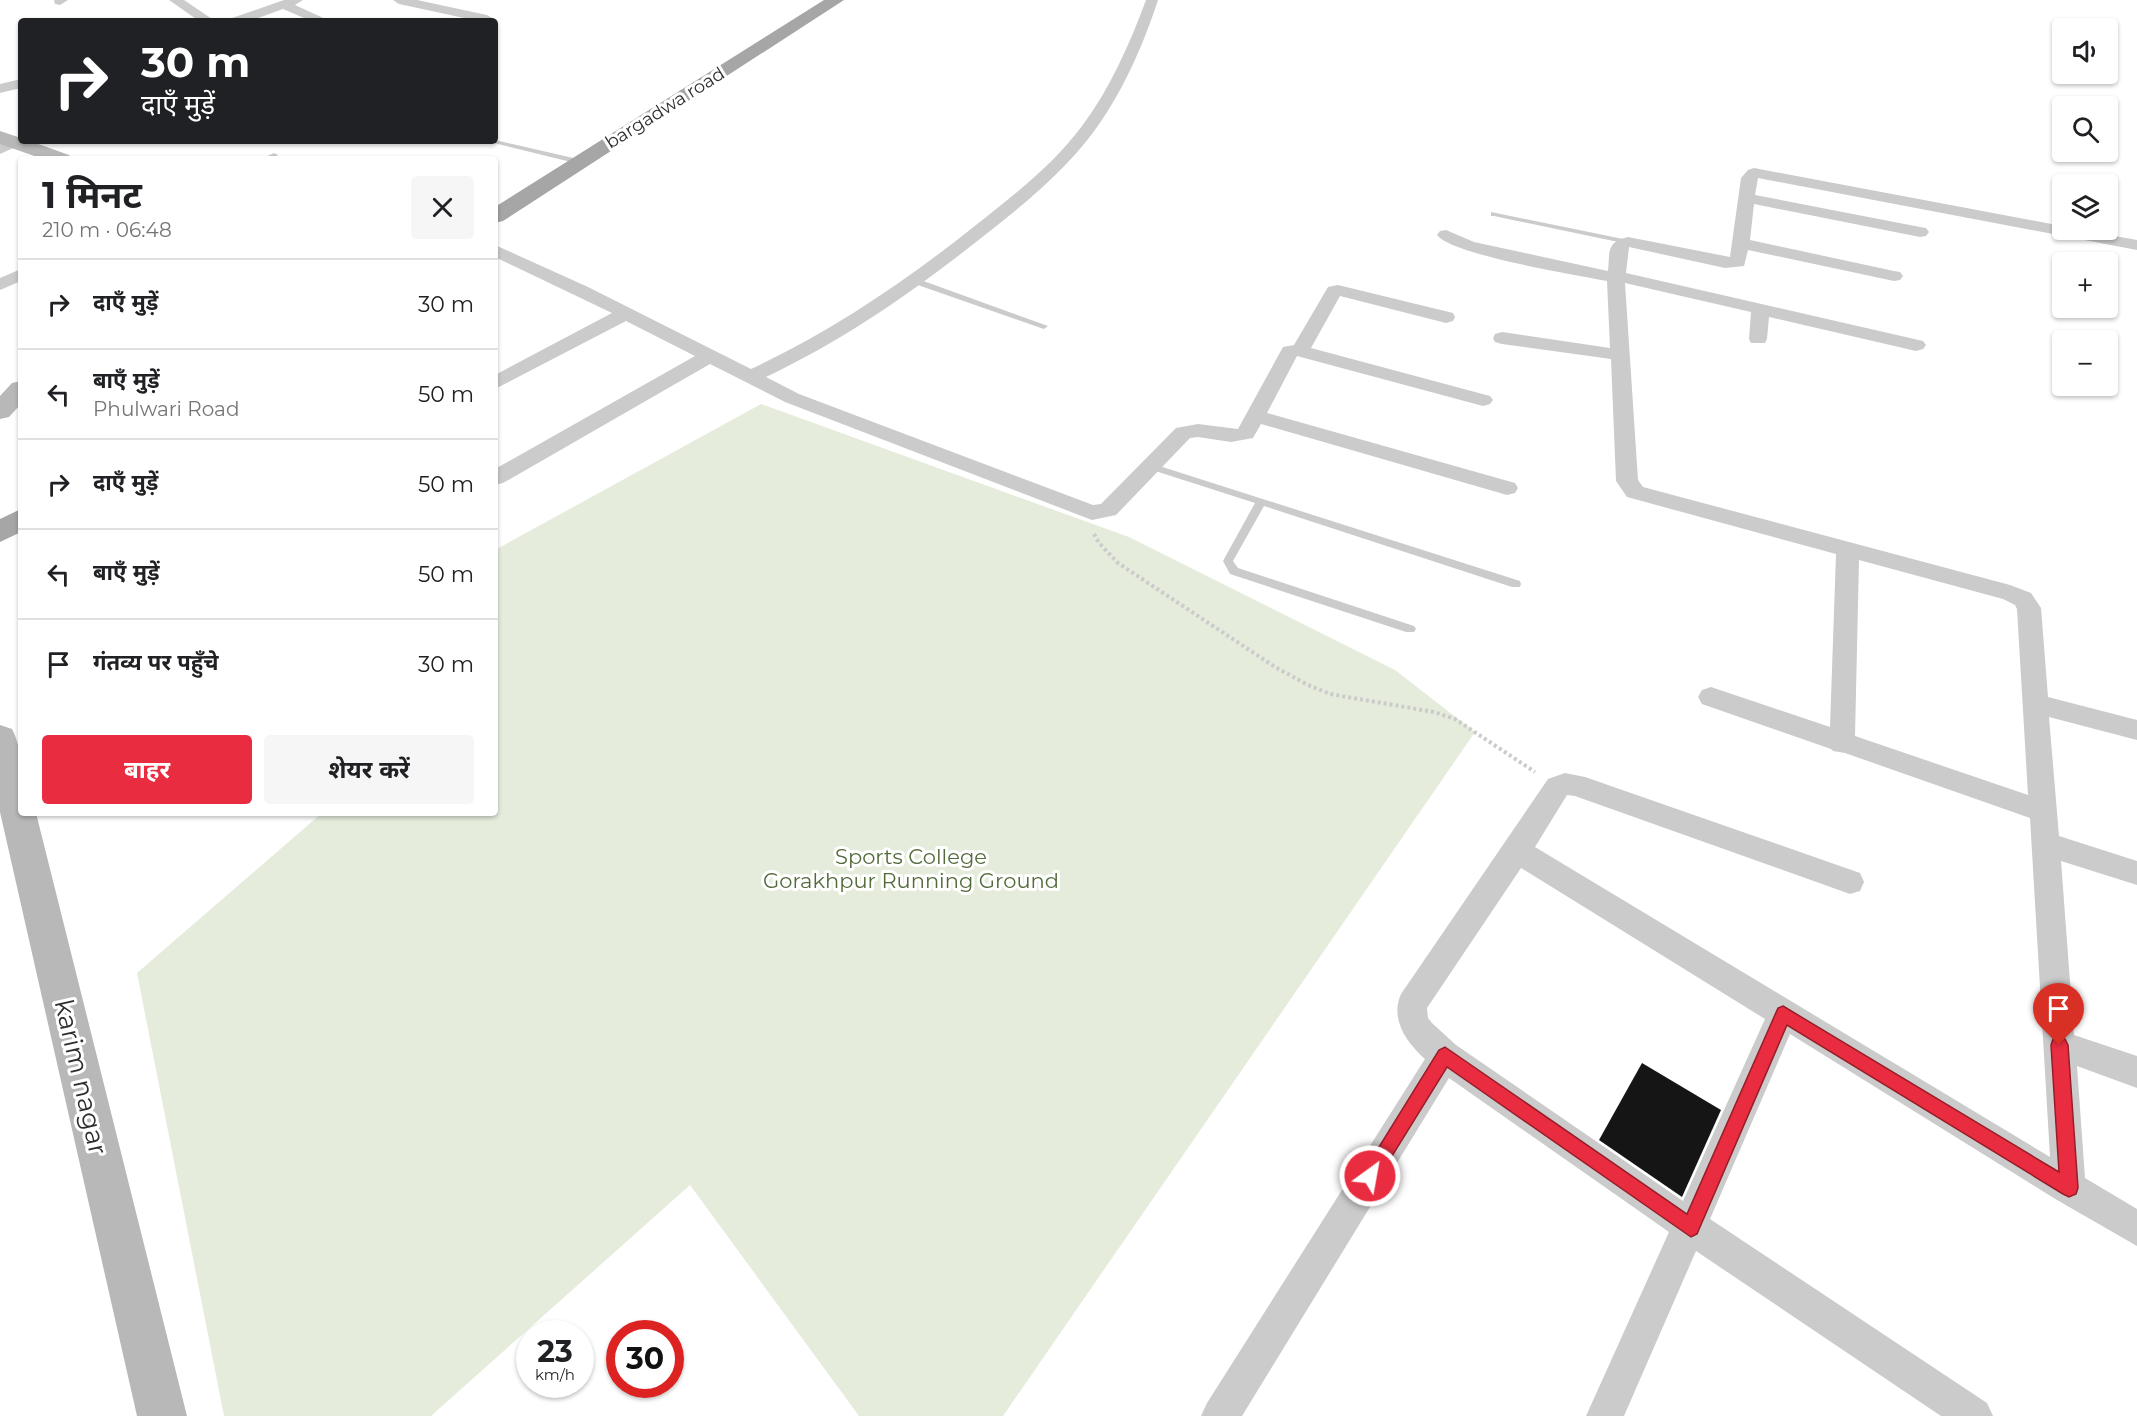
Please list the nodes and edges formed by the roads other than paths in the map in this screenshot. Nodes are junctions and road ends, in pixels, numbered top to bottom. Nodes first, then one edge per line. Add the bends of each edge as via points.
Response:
1 (175, 0) edge
2 (297, 0) edge
3 (399, 0) edge
4 (836, 0) edge
5 (1152, 0) edge
6 (283, 5) junction
7 (203, 18) edge
8 (246, 18) edge
9 (316, 18) edge
10 (482, 18) edge
11 (18, 85) edge
12 (0, 89) edge
13 (5, 143) edge
14 (498, 143) edge
15 (51, 156) edge
16 (579, 162) junction
17 (1746, 198) junction
18 (498, 214) edge
19 (1494, 214) dead end
20 (1920, 232) dead end
21 (1446, 235) dead end
22 (1628, 242) junction
23 (1741, 243) junction
24 (2137, 245) edge
25 (498, 251) edge
26 (18, 276) edge
27 (1894, 276) dead end
28 (1616, 277) junction
29 (915, 281) junction
30 (0, 285) edge
31 (1760, 309) junction
32 (626, 314) junction
33 (1446, 317) dead end
34 (1044, 326) dead end
35 (1502, 338) dead end
36 (1758, 339) dead end
37 (1916, 345) dead end
38 (1300, 350) junction
39 (1620, 355) junction
40 (709, 356) junction
41 (750, 377) junction
42 (498, 381) edge
43 (18, 391) edge
44 (1483, 400) dead end
45 (0, 411) edge
46 (1255, 416) junction
47 (1150, 466) junction
48 (498, 476) edge
49 (1507, 488) dead end
50 (1261, 502) junction
51 (18, 521) edge
52 (0, 532) edge
53 (1848, 550) junction
54 (1516, 584) dead end
55 (1410, 629) dead end
56 (1711, 697) dead end
57 (2037, 704) junction
58 (2137, 730) edge
59 (0, 738) edge
60 (1842, 744) junction
61 (2043, 811) junction
62 (18, 813) edge
63 (19, 816) edge
64 (2046, 844) junction
65 (1517, 851) junction
66 (2137, 873) edge
67 (1850, 882) dead end
68 (1783, 1014) junction
69 (2059, 1045) junction
70 (1445, 1056) junction
71 (2137, 1072) edge
72 (2069, 1188) junction
73 (1691, 1227) junction
74 (2137, 1229) edge
75 (162, 1416) edge
76 (1220, 1416) edge
77 (1605, 1416) edge
78 (1974, 1416) edge

1 - 7 street
2 - 6 street
3 - 10 street
4 - 16 main road, bargadwa road
5 - 29 street via 1100,109 1074,147 1014,204
6 - 8 street
6 - 9 street
11 - 12 street
13 - 15 street
14 - 16 lane
16 - 18 main road, bargadwa road
17 - 20 street
17 - 23 street
17 - 24 street via 1750,175 1761,173
19 - 22 lane
21 - 28 street via 1469,246
22 - 23 street via 1730,263 1739,260
22 - 28 street via 1620,246
23 - 27 street
25 - 32 street
26 - 30 street
28 - 31 street
28 - 39 street
29 - 34 lane
29 - 41 street via 802,353
31 - 36 street
31 - 37 street
32 - 40 street
32 - 42 street
33 - 38 street via 1338,290
35 - 39 street
38 - 44 street
38 - 46 street via 1290,351
39 - 53 street via 1627,481 1635,492
40 - 41 street
40 - 48 street
41 - 47 street via 806,404 1092,513 1108,510
43 - 45 street
46 - 47 street via 1240,436 1190,430 1183,433
46 - 49 street
47 - 50 lane
50 - 54 lane
50 - 55 lane via 1228,561 1234,571
51 - 52 main road
53 - 57 street via 2024,599 2029,608
53 - 60 street
56 - 60 street
57 - 58 street
57 - 61 street
59 - 62 street, karim nagar
60 - 61 street
61 - 64 street
63 - 75 street, karim nagar
64 - 66 street
64 - 69 street
65 - 67 street via 1558,787 1576,785
65 - 68 street
65 - 70 street via 1412,1004 1413,1024
68 - 72 street
68 - 73 street
69 - 71 street
69 - 72 street
70 - 73 street
70 - 76 street
72 - 74 street
73 - 77 street
73 - 78 street

